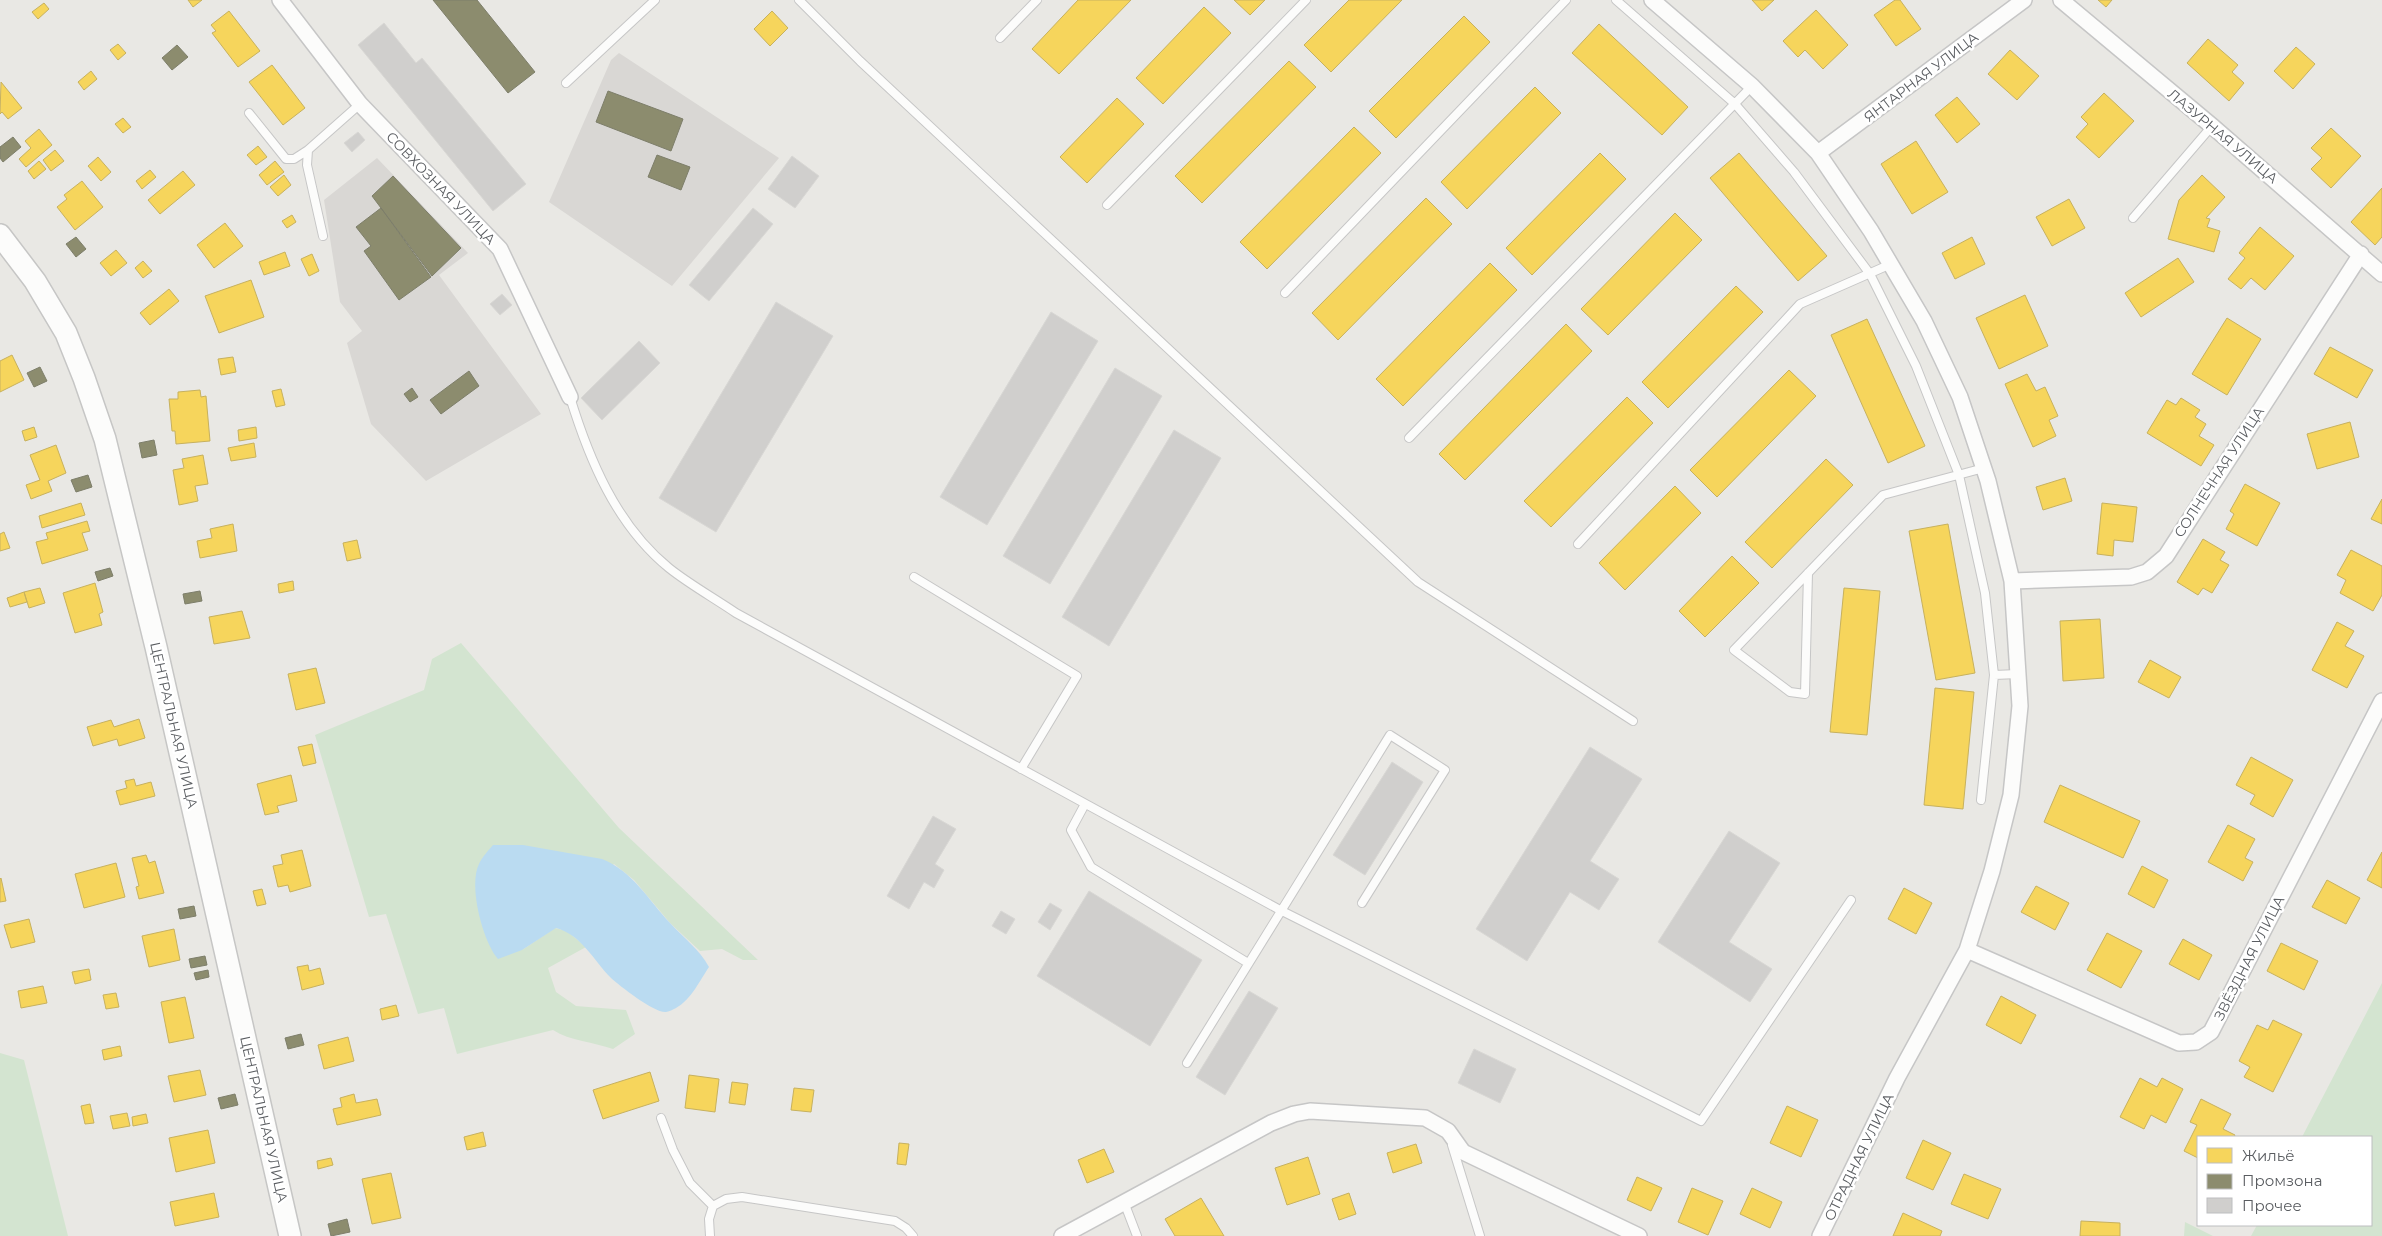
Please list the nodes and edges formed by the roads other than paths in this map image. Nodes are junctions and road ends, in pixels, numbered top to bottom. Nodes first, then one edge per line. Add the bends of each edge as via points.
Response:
1 (280, 0) edge
2 (655, 0) edge
3 (799, 0) edge
4 (1037, 0) edge
5 (1306, 0) edge
6 (1566, 0) edge
7 (1616, 0) edge
8 (1652, 0) edge
9 (2024, 0) edge
10 (2061, 0) edge
11 (1000, 38) dead end
12 (566, 83) dead end
13 (1752, 86) junction
14 (360, 104) junction
15 (1735, 104) junction
16 (249, 113) dead end
17 (2212, 126) junction
18 (308, 150) junction
19 (1818, 154) junction
20 (1107, 205) dead end
21 (2133, 218) dead end
22 (0, 235) edge
23 (323, 236) dead end
24 (2361, 254) junction
25 (1891, 264) junction
26 (1870, 274) junction
27 (2382, 274) edge
28 (1285, 293) dead end
29 (570, 397) joint
30 (1409, 438) dead end
31 (1984, 468) junction
32 (1959, 474) junction
33 (1578, 544) dead end
34 (1808, 573) junction
35 (914, 577) dead end
36 (2012, 581) junction
37 (2018, 674) junction
38 (1994, 675) junction
39 (2382, 701) edge
40 (1633, 721) dead end
41 (1022, 769) junction
42 (1981, 800) dead end
43 (1086, 804) junction
44 (1851, 900) dead end
45 (1362, 903) dead end
46 (1280, 910) junction
47 (1967, 950) junction
48 (1248, 963) junction
49 (1187, 1063) dead end
50 (661, 1118) dead end
51 (1448, 1131) junction
52 (1124, 1202) junction
53 (714, 1206) junction
54 (290, 1236) edge
55 (710, 1236) edge
56 (913, 1236) edge
57 (1062, 1236) edge
58 (1137, 1236) edge
59 (1480, 1236) edge
60 (1639, 1236) edge
61 (1820, 1236) edge

1 - 14 street, СОВХОЗНАЯ УЛИЦА
2 - 12 lane
3 - 40 lane via 860,62 1418,582
4 - 11 lane
5 - 20 lane
6 - 28 lane
7 - 15 lane
8 - 13 street, ОТРАДНАЯ УЛИЦА
9 - 19 street, ЯНТАРНАЯ УЛИЦА
10 - 17 street, ЛАЗУРНАЯ УЛИЦА
13 - 15 lane
13 - 19 street, ОТРАДНАЯ УЛИЦА
14 - 18 lane
14 - 29 street, СОВХОЗНАЯ УЛИЦА via 500,249
15 - 26 lane via 1794,172
15 - 30 lane
16 - 18 lane via 286,159 294,159
17 - 21 lane
17 - 24 street, ЛАЗУРНАЯ УЛИЦА
18 - 23 lane via 307,165
19 - 25 street, ОТРАДНАЯ УЛИЦА
22 - 54 street, ЦЕНТРАЛЬНАЯ УЛИЦА via 34,281 66,333 105,439 156,647
24 - 27 street, ЛАЗУРНАЯ УЛИЦА
24 - 36 street, СОЛНЕЧНАЯ УЛИЦА via 2166,556 2147,572 2131,577
25 - 26 lane
25 - 31 street, ОТРАДНАЯ УЛИЦА via 1924,321 1960,397
26 - 32 lane via 1916,366
26 - 33 lane via 1800,304
29 - 41 lane via 585,445 614,503 668,567 736,613
31 - 32 lane
31 - 36 street, ОТРАДНАЯ УЛИЦА
32 - 34 lane via 1883,495
32 - 38 lane via 1986,593
34 - 34 lane via 1806,638 1804,694 1790,692 1734,650
35 - 41 lane via 1078,676
36 - 37 street, ОТРАДНАЯ УЛИЦА
37 - 38 lane
37 - 47 street, ОТРАДНАЯ УЛИЦА via 2020,706 2011,796
38 - 42 lane
39 - 47 street, ЗВЁЗДНАЯ УЛИЦА via 2211,1032 2196,1042 2179,1043
41 - 43 lane
43 - 46 lane
43 - 48 lane via 1071,830 1091,867
44 - 46 lane via 1701,1122
45 - 46 lane via 1445,770 1390,735
46 - 48 lane
47 - 61 street, ОТРАДНАЯ УЛИЦА via 1898,1078
48 - 49 lane
50 - 53 lane via 672,1150 690,1183
51 - 52 street via 1425,1118 1310,1111 1294,1114 1271,1123
51 - 59 lane
51 - 60 street via 1463,1152
52 - 57 street
52 - 58 lane
53 - 55 lane via 709,1219
53 - 56 lane via 726,1199 742,1197 894,1221

